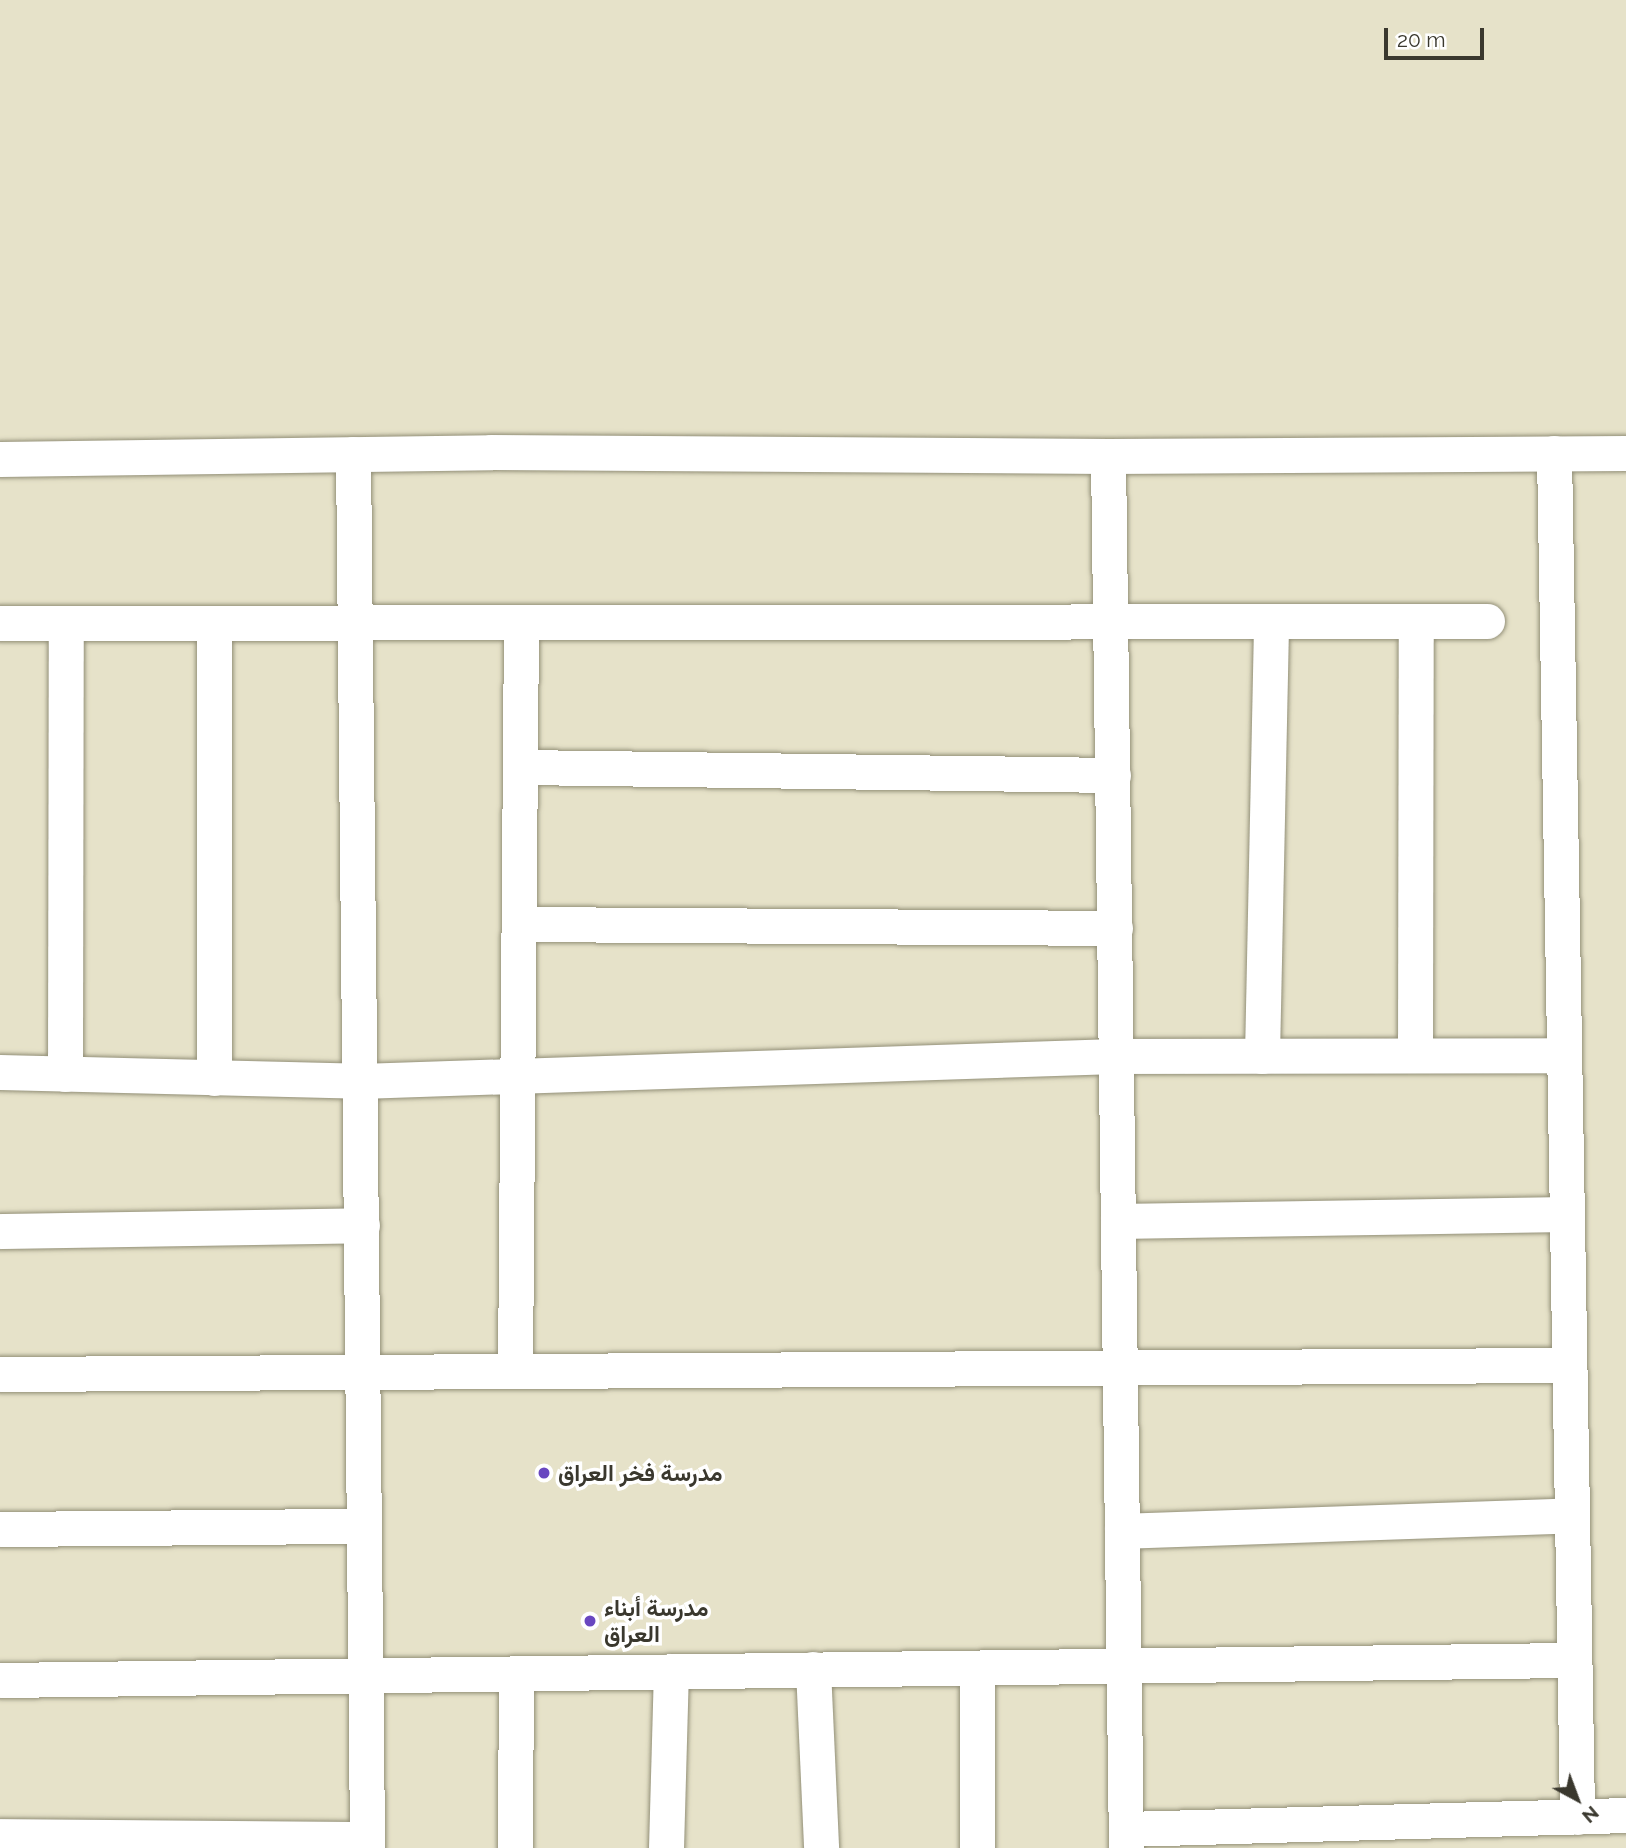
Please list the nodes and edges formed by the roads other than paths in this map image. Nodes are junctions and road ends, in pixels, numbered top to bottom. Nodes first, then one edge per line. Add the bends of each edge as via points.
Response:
1 (1554, 453) junction
2 (1626, 453) edge
3 (353, 454) junction
4 (1108, 456) junction
5 (0, 459) edge
6 (1487, 621) dead end
7 (1271, 622) junction
8 (1416, 622) junction
9 (0, 623) edge
10 (66, 623) junction
11 (214, 623) junction
12 (355, 623) junction
13 (522, 623) junction
14 (1111, 623) junction
15 (520, 767) junction
16 (1113, 775) junction
17 (519, 924) junction
18 (1115, 928) junction
19 (1415, 1055) junction
20 (1564, 1055) junction
21 (1116, 1056) junction
22 (1262, 1056) junction
23 (0, 1072) edge
24 (65, 1073) junction
25 (518, 1076) junction
26 (214, 1078) junction
27 (360, 1081) junction
28 (1566, 1214) junction
29 (1118, 1221) junction
30 (362, 1226) junction
31 (0, 1231) edge
32 (1569, 1365) junction
33 (1120, 1368) junction
34 (515, 1371) junction
35 (363, 1372) junction
36 (0, 1374) edge
37 (1572, 1516) junction
38 (364, 1526) junction
39 (0, 1529) edge
40 (1122, 1531) junction
41 (1574, 1660) junction
42 (1124, 1666) junction
43 (977, 1668) junction
44 (813, 1669) junction
45 (671, 1671) junction
46 (516, 1673) junction
47 (365, 1674) junction
48 (0, 1680) edge
49 (1626, 1815) edge
50 (1577, 1817) junction
51 (0, 1836) edge
52 (1126, 1838) edge
53 (367, 1843) edge
54 (515, 1848) edge
55 (666, 1848) edge
56 (821, 1848) edge
57 (977, 1848) edge

1 - 2 street
1 - 4 street
1 - 20 street
3 - 4 street
3 - 5 street
3 - 12 street
4 - 14 street
6 - 8 street
7 - 8 street
7 - 14 street
7 - 22 street
8 - 19 street
9 - 10 street
10 - 11 street
10 - 24 street
11 - 12 street
11 - 26 street
12 - 13 street
12 - 27 street
13 - 14 street
13 - 15 street
14 - 16 street
15 - 16 street
15 - 17 street
16 - 18 street
17 - 18 street
17 - 25 street
18 - 21 street
19 - 20 street
19 - 22 street
20 - 28 street
21 - 22 street
21 - 25 street
21 - 29 street
23 - 24 street
24 - 26 street
25 - 27 street
25 - 34 street
26 - 27 street
27 - 30 street
28 - 29 street
28 - 32 street
29 - 33 street
30 - 31 street
30 - 35 street
32 - 33 street
32 - 37 street
33 - 34 street
33 - 40 street
34 - 35 street
35 - 36 street
35 - 38 street
37 - 40 street
37 - 41 street
38 - 39 street
38 - 47 street
40 - 42 street
41 - 42 street
41 - 50 street
42 - 43 street
42 - 52 street
43 - 44 street
43 - 57 street
44 - 45 street
44 - 56 street
45 - 46 street
45 - 55 street
46 - 47 street
46 - 54 street
47 - 48 street
47 - 53 street
49 - 50 street
50 - 52 street
51 - 53 street

